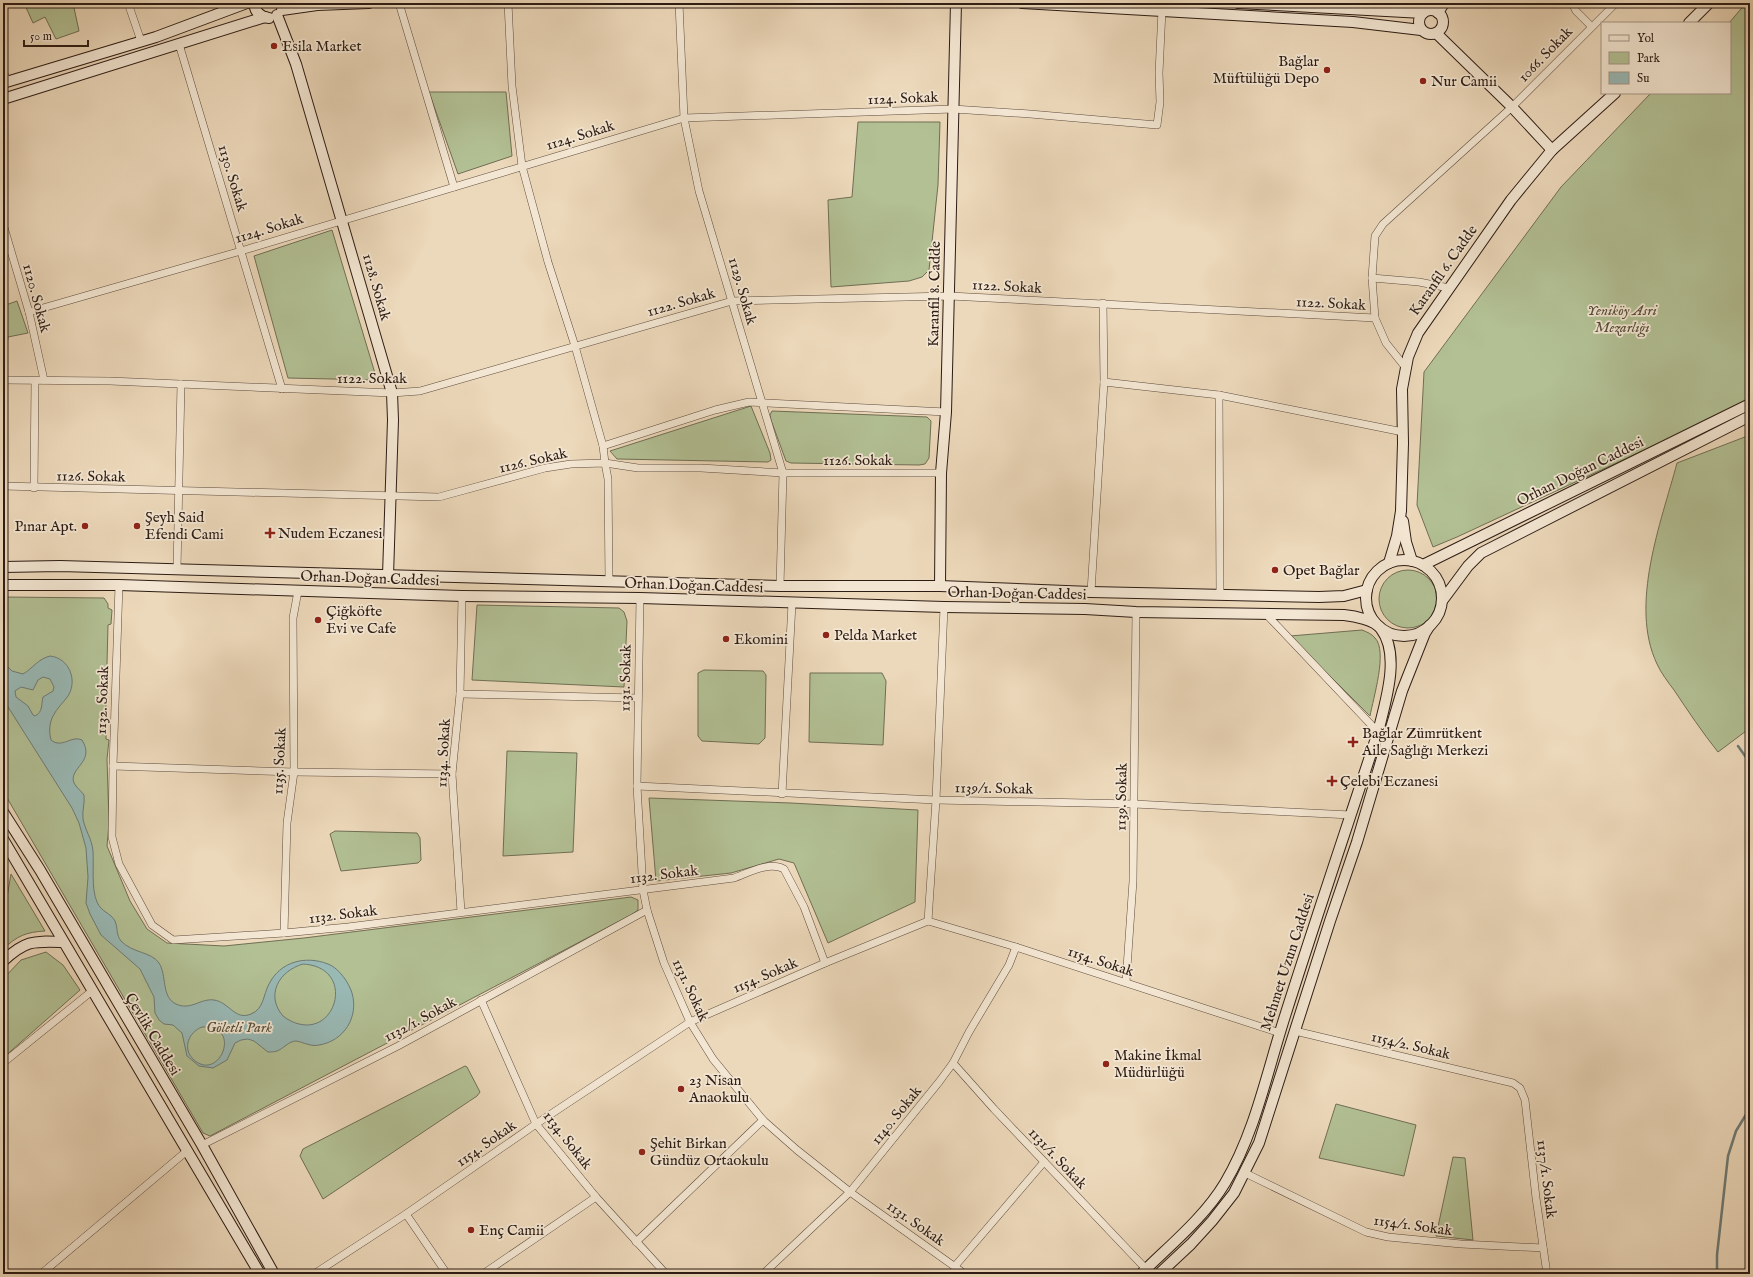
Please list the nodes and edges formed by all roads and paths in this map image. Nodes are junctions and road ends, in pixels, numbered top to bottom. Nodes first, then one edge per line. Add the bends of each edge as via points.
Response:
1 (128, 3) edge
2 (248, 3) edge
3 (254, 3) edge
4 (369, 3) edge
5 (399, 3) edge
6 (508, 3) edge
7 (679, 3) edge
8 (956, 3) edge
9 (1022, 3) edge
10 (1238, 3) edge
11 (1444, 3) edge
12 (1572, 3) edge
13 (1616, 3) edge
14 (1709, 3) edge
15 (281, 9) edge
16 (1162, 10) junction
17 (1423, 13) junction
18 (1438, 13) junction
19 (265, 17) junction
20 (1689, 22) edge
21 (1591, 26) junction
22 (1421, 30) junction
23 (1436, 33) junction
24 (141, 41) junction
25 (179, 44) junction
26 (3, 70) edge
27 (5, 82) edge
28 (1614, 94) edge
29 (3, 99) edge
30 (1512, 107) junction
31 (953, 109) junction
32 (684, 118) junction
33 (1552, 150) junction
34 (522, 166) junction
35 (454, 187) junction
36 (342, 220) junction
37 (3, 224) edge
38 (241, 251) junction
39 (1372, 278) junction
40 (1449, 288) junction
41 (950, 296) junction
42 (732, 301) junction
43 (1103, 303) junction
44 (29, 312) junction
45 (1375, 318) junction
46 (575, 346) junction
47 (1406, 368) junction
48 (3, 380) edge
49 (44, 380) junction
50 (35, 381) junction
51 (1104, 382) junction
52 (181, 384) junction
53 (282, 389) junction
54 (392, 393) junction
55 (1219, 395) junction
56 (763, 403) junction
57 (1750, 404) edge
58 (946, 412) junction
59 (1750, 416) edge
60 (1403, 432) junction
61 (603, 446) junction
62 (604, 463) junction
63 (783, 473) junction
64 (942, 473) junction
65 (3, 486) edge
66 (34, 488) junction
67 (179, 490) junction
68 (391, 496) junction
69 (1401, 511) junction
70 (1412, 561) junction
71 (1389, 563) junction
72 (1423, 565) junction
73 (3, 567) edge
74 (177, 570) junction
75 (388, 576) junction
76 (609, 581) junction
77 (3, 585) edge
78 (119, 585) junction
79 (780, 586) junction
80 (940, 586) junction
81 (1367, 590) junction
82 (298, 591) junction
83 (1091, 592) junction
84 (1220, 595) junction
85 (462, 596) junction
86 (640, 598) junction
87 (1442, 601) junction
88 (792, 603) junction
89 (944, 607) junction
90 (1136, 612) junction
91 (1266, 614) junction
92 (1430, 625) junction
93 (1381, 628) junction
94 (460, 694) junction
95 (638, 698) junction
96 (1378, 732) junction
97 (113, 766) junction
98 (294, 772) junction
99 (452, 774) junction
100 (637, 786) junction
101 (782, 794) junction
102 (936, 800) junction
103 (1134, 804) junction
104 (3, 812) edge
105 (1351, 815) junction
106 (3, 839) edge
107 (643, 890) junction
108 (647, 910) junction
109 (461, 912) junction
110 (928, 921) junction
111 (284, 933) junction
112 (63, 942) junction
113 (1016, 947) junction
114 (3, 961) edge
115 (825, 963) junction
116 (1126, 982) junction
117 (92, 991) junction
118 (481, 1000) junction
119 (690, 1022) junction
120 (1295, 1031) junction
121 (1280, 1033) junction
122 (3, 1063) edge
123 (953, 1063) junction
124 (1520, 1088) joint
125 (763, 1120) junction
126 (536, 1124) junction
127 (202, 1145) junction
128 (188, 1150) junction
129 (1044, 1162) junction
130 (1245, 1174) junction
131 (850, 1192) junction
132 (596, 1197) junction
133 (406, 1214) junction
134 (636, 1242) junction
135 (1543, 1248) junction
136 (955, 1266) junction
137 (1143, 1272) edge
138 (41, 1274) edge
139 (260, 1274) edge
140 (274, 1274) edge
141 (314, 1274) edge
142 (447, 1274) edge
143 (483, 1274) edge
144 (666, 1274) edge
145 (763, 1274) edge
146 (965, 1274) edge
147 (1159, 1274) edge
148 (1547, 1274) edge

1 - 24 street
2 - 24 main road
3 - 19 main road via 258,14
4 - 15 main road
5 - 35 street
6 - 34 street via 512,86
7 - 32 street, 1129. Sokak
8 - 31 main road, Karanfil 8. Cadde
9 - 16 main road
10 - 17 main road
11 - 18 main road
12 - 21 street via 1576,11
13 - 21 street, 1066. Sokak
14 - 20 main road
15 - 19 main road
15 - 36 main road, 1128. Sokak
16 - 22 main road via 1353,22
16 - 31 street, 1124. Sokak via 1157,126
17 - 18 main road via 1431,10
17 - 22 main road via 1418,23
18 - 23 main road via 1443,24
19 - 25 main road
21 - 30 street, 1066. Sokak
22 - 23 main road via 1428,34
23 - 30 main road
24 - 27 main road
25 - 29 main road
25 - 38 street, 1130. Sokak
26 - 27 street
28 - 33 main road, Karanfil 6. Cadde
30 - 33 main road
30 - 39 street, 1066. Sokak via 1383,224 1375,236
31 - 32 street, 1124. Sokak
31 - 41 main road, Karanfil 8. Cadde
32 - 34 street, 1124. Sokak
32 - 42 street, 1129. Sokak via 699,191
33 - 40 main road, Karanfil 6. Cadde via 1510,200
34 - 35 street, 1124. Sokak
34 - 46 street via 548,262
35 - 36 street, 1124. Sokak
36 - 38 street, 1124. Sokak
36 - 54 main road, 1128. Sokak
37 - 44 street, 1120. Sokak
38 - 44 street, 1124. Sokak
38 - 53 street, 1130. Sokak
39 - 40 street via 1419,282
39 - 45 street, 1066. Sokak
40 - 47 main road, Karanfil 6. Cadde via 1418,333
41 - 42 street, 1122. Sokak
41 - 43 street, 1122. Sokak
41 - 58 main road, Karanfil 8. Cadde
42 - 46 street, 1122. Sokak
42 - 56 street, 1129. Sokak
43 - 45 street, 1122. Sokak
43 - 51 street
44 - 49 street, 1120. Sokak
45 - 47 street, 1066. Sokak via 1386,343
46 - 54 street, 1122. Sokak via 420,391
46 - 61 street
47 - 60 main road, Karanfil 6. Cadde via 1402,389
48 - 50 street, 1122. Sokak
49 - 50 street, 1122. Sokak
49 - 52 street, 1122. Sokak
50 - 66 street
51 - 55 street
51 - 83 street
52 - 53 street, 1122. Sokak
52 - 67 street
53 - 54 street, 1122. Sokak
54 - 68 main road, 1128. Sokak
55 - 60 street
55 - 84 street
56 - 58 street
56 - 61 street via 749,402 715,410
56 - 63 street, 1129. Sokak
57 - 72 main road, Orhan Doğan Caddesi
58 - 64 main road, Karanfil 8. Cadde
59 - 87 main road via 1481,553
60 - 69 main road, Karanfil 6. Cadde
61 - 62 street
62 - 63 street, 1126. Sokak via 638,468 701,468
62 - 68 street, 1126. Sokak via 546,468 440,497
62 - 76 street via 608,479
63 - 64 street, 1126. Sokak
63 - 79 street, 1129. Sokak
64 - 80 main road, Karanfil 8. Cadde
65 - 66 street, 1126. Sokak
66 - 67 street, 1126. Sokak
67 - 68 street, 1126. Sokak
67 - 74 street
68 - 75 main road, 1128. Sokak
69 - 70 main road
69 - 71 main road
70 - 71 main road via 1400,560
70 - 72 main road
71 - 81 main road via 1371,579
72 - 87 main road via 1438,580
73 - 74 main road
74 - 75 main road
75 - 76 main road
76 - 79 main road
77 - 78 main road, Orhan Doğan Caddesi
78 - 82 main road, Orhan Doğan Caddesi
78 - 97 street, 1132. Sokak
79 - 80 main road
80 - 83 main road
81 - 84 main road via 1344,596 1319,597
81 - 93 main road via 1368,611
82 - 85 main road, Orhan Doğan Caddesi
82 - 98 street, 1135. Sokak via 293,618
83 - 84 main road
85 - 86 main road, Orhan Doğan Caddesi
85 - 94 street, 1134. Sokak
86 - 88 main road, Orhan Doğan Caddesi
86 - 95 street, 1131. Sokak
87 - 92 main road via 1436,618
88 - 89 main road, Orhan Doğan Caddesi
88 - 101 street
89 - 90 main road, Orhan Doğan Caddesi
89 - 102 street
90 - 91 main road, Orhan Doğan Caddesi
90 - 103 street, 1139. Sokak
91 - 93 main road, Orhan Doğan Caddesi via 1344,615 1361,618
91 - 96 street
92 - 93 main road via 1422,632 1401,636
92 - 120 main road via 1402,691 1357,842
93 - 96 main road, Mehmet Uzun Caddesi via 1390,649 1391,663
94 - 95 street
94 - 99 street, 1134. Sokak
95 - 100 street, 1131. Sokak
96 - 105 main road, Mehmet Uzun Caddesi
97 - 98 street
97 - 111 street, 1132. Sokak via 112,837 119,864 152,925 173,940
98 - 99 street
98 - 111 street, 1135. Sokak via 288,823
99 - 109 street, 1134. Sokak
100 - 101 street, 1139/1. Sokak
100 - 107 street, 1131. Sokak
101 - 102 street, 1139/1. Sokak
102 - 103 street, 1139/1. Sokak
102 - 110 street
103 - 105 street, 1139/1. Sokak
103 - 116 street, 1139. Sokak via 1133,881
104 - 127 main road, Çevlik Caddesi via 40,870
105 - 121 main road, Mehmet Uzun Caddesi
106 - 112 main road, Çevlik Caddesi
107 - 108 street, 1131. Sokak
107 - 109 street, 1132. Sokak
107 - 115 street, 1132. Sokak via 734,878 769,866 780,867 784,869 804,907
108 - 118 street, 1132/1. Sokak
108 - 119 street, 1131. Sokak via 664,963
109 - 111 street, 1132. Sokak
110 - 113 street, 1154. Sokak
110 - 115 street, 1154. Sokak
112 - 114 main road via 36,941 23,944
112 - 117 main road, Çevlik Caddesi
113 - 116 street, 1154. Sokak
113 - 123 street, 1140. Sokak via 1009,965
115 - 119 street, 1154. Sokak
116 - 121 street, 1154. Sokak
117 - 122 street
117 - 128 main road, Çevlik Caddesi
118 - 126 street, 1134. Sokak
118 - 127 street, 1132/1. Sokak via 398,1046
119 - 125 street, 1131. Sokak via 713,1059
119 - 126 street, 1154. Sokak
120 - 124 street, 1154/2. Sokak via 1513,1083
120 - 130 main road via 1259,1143
121 - 137 main road, Mehmet Uzun Caddesi via 1260,1099 1233,1169 1224,1185 1196,1219
123 - 129 street, 1131/1. Sokak
123 - 131 street, 1140. Sokak
124 - 135 street, 1137/1. Sokak via 1524,1100
125 - 131 street, 1131. Sokak via 796,1150
125 - 134 street
126 - 132 street, 1134. Sokak
126 - 133 street, 1154. Sokak
127 - 140 main road, Çevlik Caddesi
128 - 138 street
128 - 139 main road, Çevlik Caddesi
129 - 136 street
129 - 137 street, 1131/1. Sokak
130 - 135 street, 1154/1. Sokak via 1366,1232 1388,1238
130 - 147 main road via 1212,1221 1192,1244
131 - 136 street, 1131. Sokak
131 - 145 street, 1140. Sokak
132 - 134 street, 1134. Sokak
132 - 143 street
133 - 141 street, 1154. Sokak
133 - 142 street
134 - 144 street, 1134. Sokak
135 - 148 street, 1137/1. Sokak
136 - 146 street, 1131. Sokak

